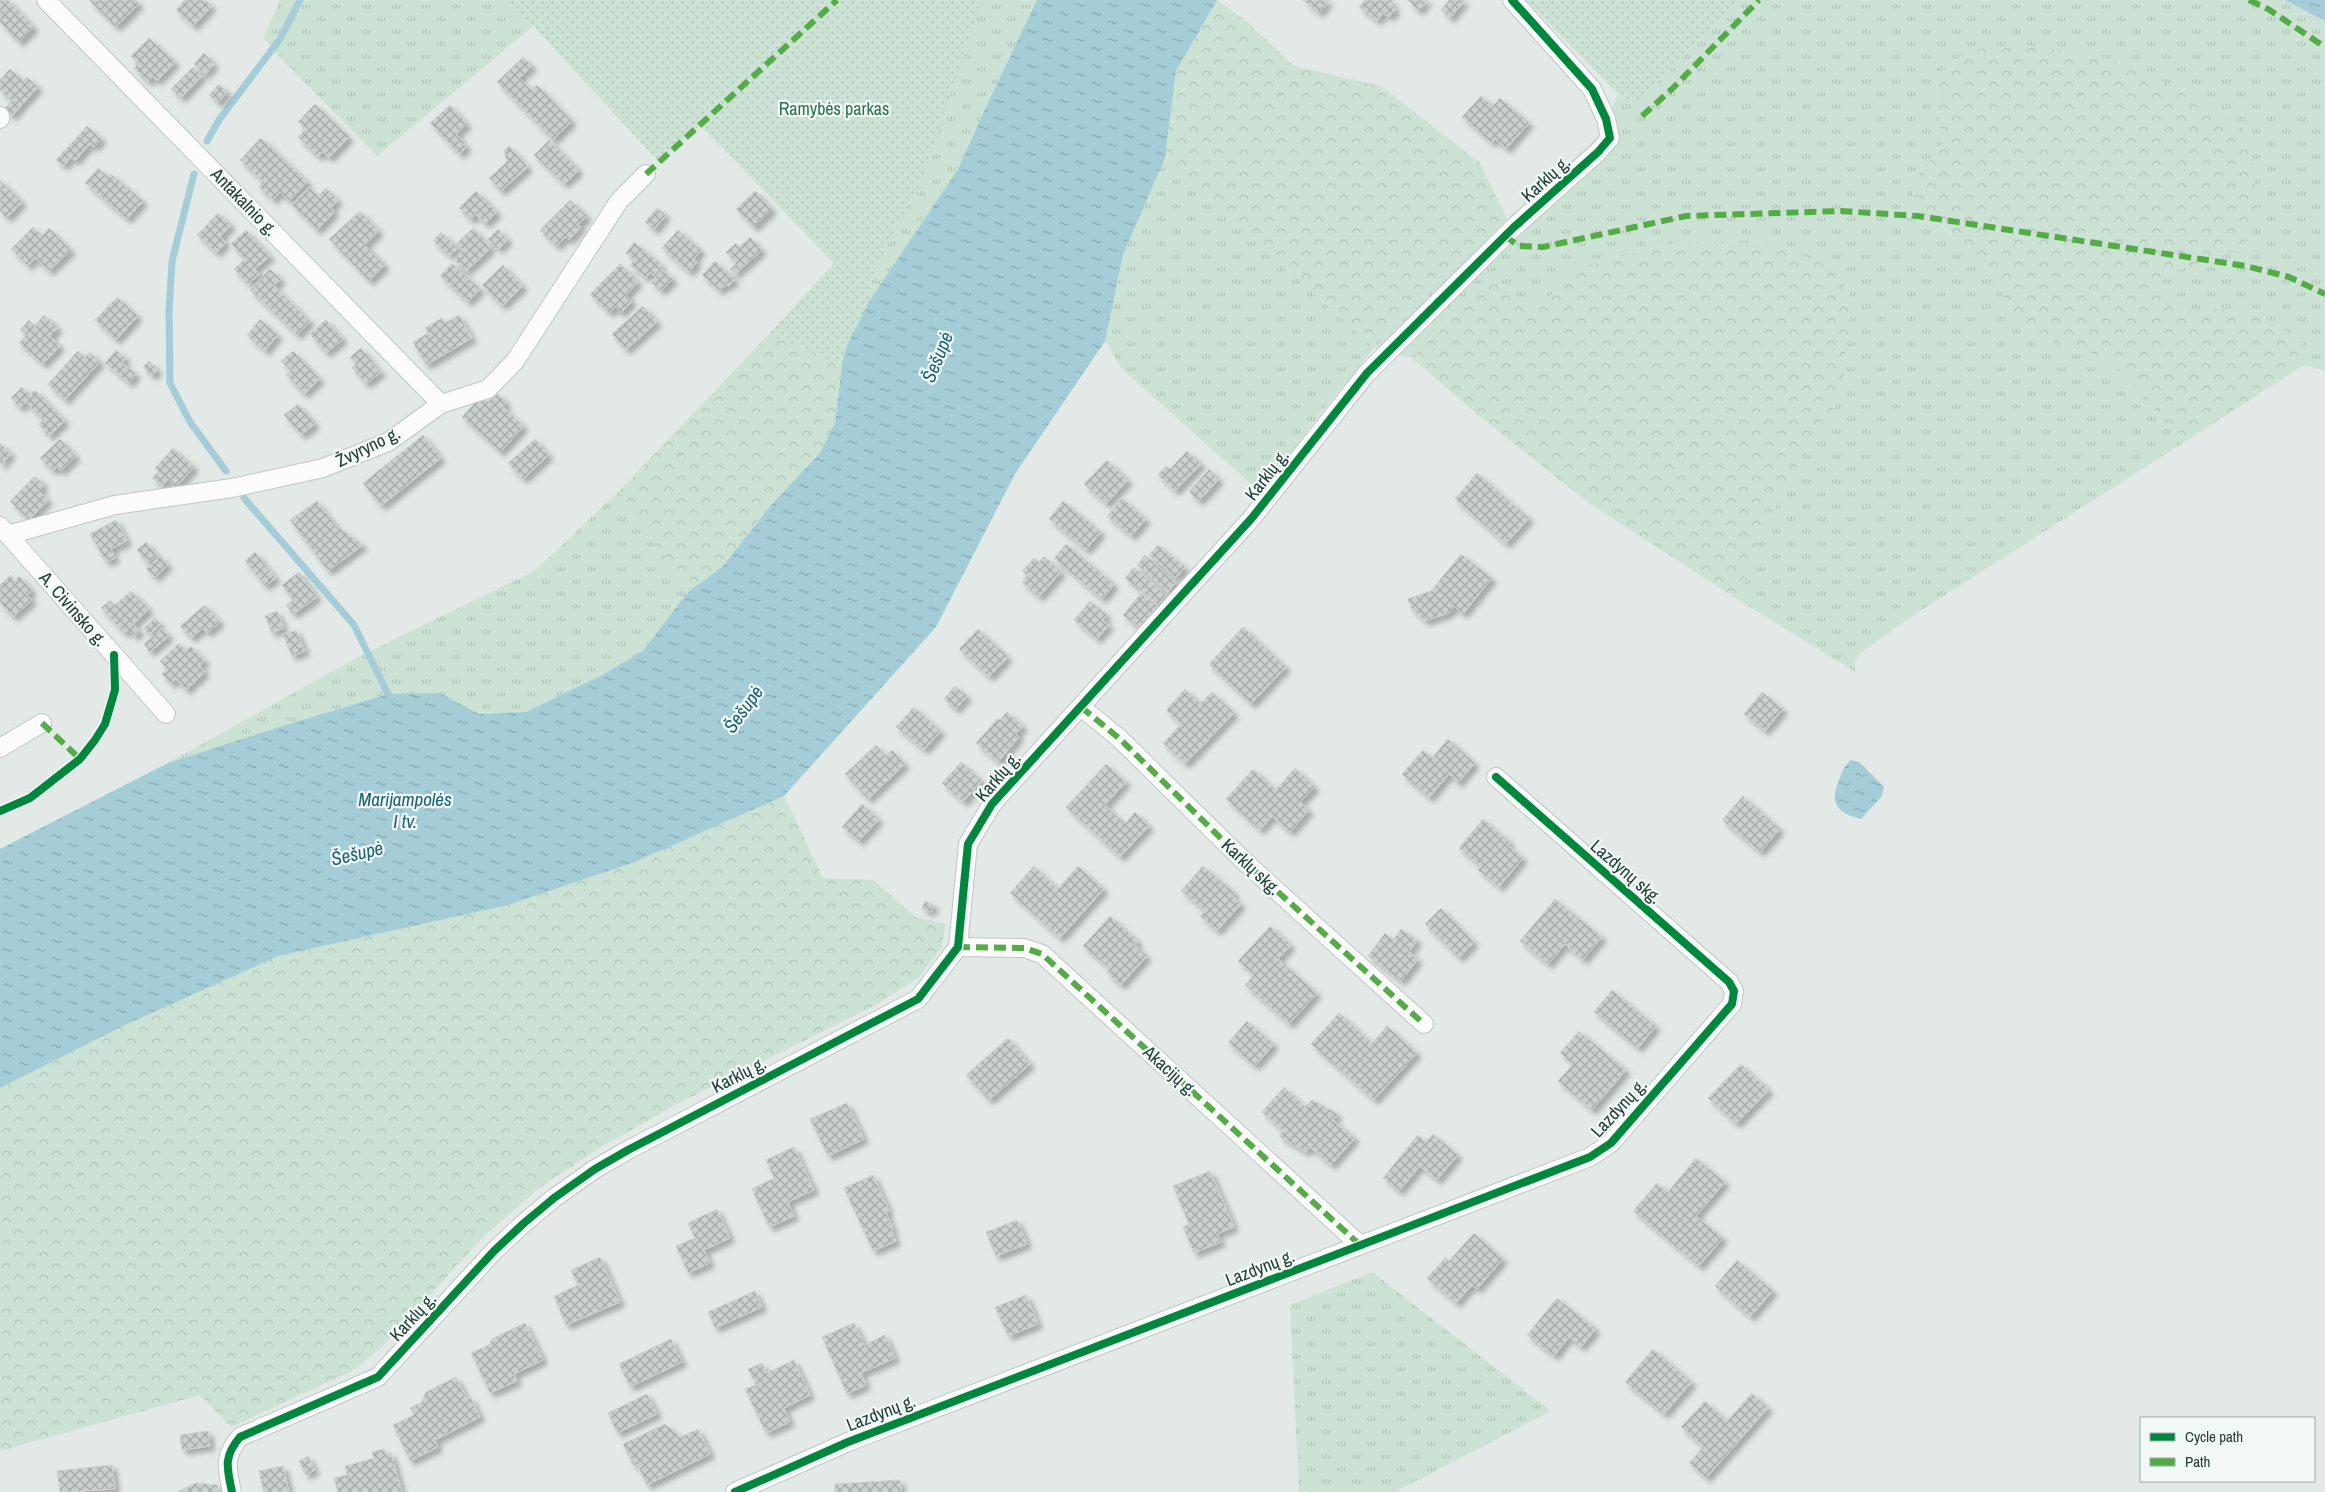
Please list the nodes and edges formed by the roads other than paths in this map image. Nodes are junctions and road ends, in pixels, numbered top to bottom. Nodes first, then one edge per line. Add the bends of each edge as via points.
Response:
1 (46, 0) edge
2 (1512, 0) edge
3 (646, 174) dead end
4 (441, 404) junction
5 (4, 530) edge
6 (1082, 707) junction
7 (166, 714) dead end
8 (42, 722) dead end
9 (0, 748) edge
10 (1496, 777) dead end
11 (958, 947) junction
12 (1734, 992) joint
13 (1424, 1024) dead end
14 (1360, 1245) junction
15 (232, 1492) edge
16 (735, 1492) edge

1 - 4 street, Antakalnio g.
2 - 6 street, Karklų g. via 1592,89 1606,119 1610,138 1509,232 1367,373 1251,519
3 - 4 street, Žvyryno g. via 619,201 515,361 488,389
4 - 5 street, Žvyryno g. via 388,442 323,468 232,488 114,505
5 - 7 street, A. Civinsko g.
6 - 11 street, Karklų g. via 992,804 968,844
6 - 13 street, Karklų skg. via 1120,739 1244,862
8 - 9 street
10 - 12 street, Lazdynų skg. via 1728,982
11 - 14 street, Akacijų g. via 1024,948 1042,954
11 - 15 street, Karklų g. via 918,999 628,1150 554,1198 494,1251 378,1377 240,1437 226,1462
12 - 14 street, Lazdynų g. via 1732,1004 1610,1143 1590,1157
14 - 16 street, Lazdynų g. via 848,1442

